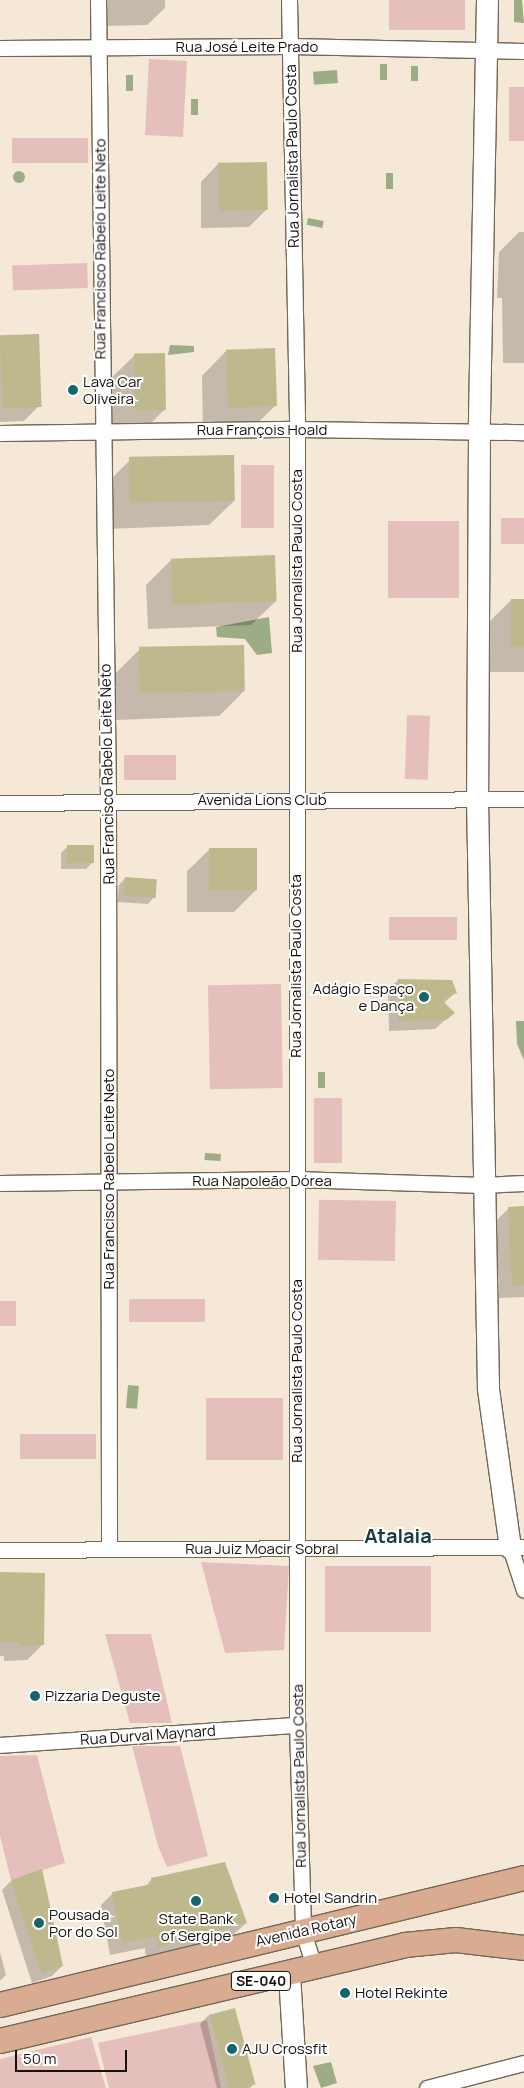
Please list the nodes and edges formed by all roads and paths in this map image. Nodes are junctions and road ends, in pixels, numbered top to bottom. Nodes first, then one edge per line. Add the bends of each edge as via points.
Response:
1 (98, 0) edge
2 (289, 0) edge
3 (487, 0) edge
4 (290, 46) junction
5 (98, 47) junction
6 (0, 48) edge
7 (524, 52) edge
8 (487, 53) junction
9 (297, 428) junction
10 (101, 432) junction
11 (479, 432) junction
12 (524, 432) edge
13 (0, 433) edge
14 (477, 798) junction
15 (297, 799) junction
16 (524, 799) edge
17 (108, 801) junction
18 (0, 804) edge
19 (296, 1179) junction
20 (109, 1182) junction
21 (0, 1183) edge
22 (524, 1183) edge
23 (484, 1185) junction
24 (517, 1546) edge
25 (108, 1549) junction
26 (298, 1549) junction
27 (0, 1550) edge
28 (524, 1590) edge
29 (297, 1725) junction
30 (0, 1746) edge
31 (524, 1878) edge
32 (303, 1932) junction
33 (524, 1948) edge
34 (318, 1967) junction
35 (290, 1974) junction
36 (0, 2005) edge
37 (0, 2041) edge
38 (524, 2063) edge
39 (296, 2088) edge
40 (427, 2088) edge

1 - 5 street, Rua Francisco Rabelo Leite Neto
2 - 4 street, Rua Jornalista Paulo Costa
3 - 8 street
4 - 5 street, Rua José Leite Prado
4 - 8 street, Rua José Leite Prado
4 - 9 street, Rua Jornalista Paulo Costa
5 - 6 street, Rua José Leite Prado
5 - 10 street, Rua Francisco Rabelo Leite Neto
7 - 8 street, Rua José Leite Prado
8 - 11 street
9 - 10 street, Rua François Hoald
9 - 11 street, Rua François Hoald
9 - 15 street, Rua Jornalista Paulo Costa
10 - 13 street, Rua François Hoald
10 - 17 street, Rua Francisco Rabelo Leite Neto
11 - 12 street, Rua François Hoald
11 - 14 street
14 - 15 street, Avenida Lions Club
14 - 16 street, Avenida Lions Club
14 - 23 street
15 - 17 street, Avenida Lions Club
15 - 19 street, Rua Jornalista Paulo Costa
17 - 18 street, Avenida Lions Club
17 - 20 street, Rua Francisco Rabelo Leite Neto
19 - 20 street, Rua Napoleão Dórea
19 - 23 street, Rua Napoleão Dórea
19 - 26 street, Rua Jornalista Paulo Costa
20 - 21 street, Rua Napoleão Dórea
20 - 25 street, Rua Francisco Rabelo Leite Neto
22 - 23 street, Rua Napoleão Dórea
23 - 24 street via 488,1389
24 - 26 street, Rua Juiz Moacir Sobral
24 - 28 street
25 - 26 street, Rua Juiz Moacir Sobral
25 - 27 street, Rua Juiz Moacir Sobral
26 - 29 street, Rua Jornalista Paulo Costa
29 - 30 street, Rua Durval Maynard
29 - 32 street, Rua Jornalista Paulo Costa
31 - 32 main road, Avenida Rotary / SE-040
32 - 34 street, Rua Jornalista Paulo Costa
32 - 36 main road, Avenida Rotary / SE-040
33 - 34 main road, SE-040 via 447,1941 405,1945
34 - 35 main road, SE-040
35 - 37 main road, SE-040
35 - 39 street
38 - 40 street

